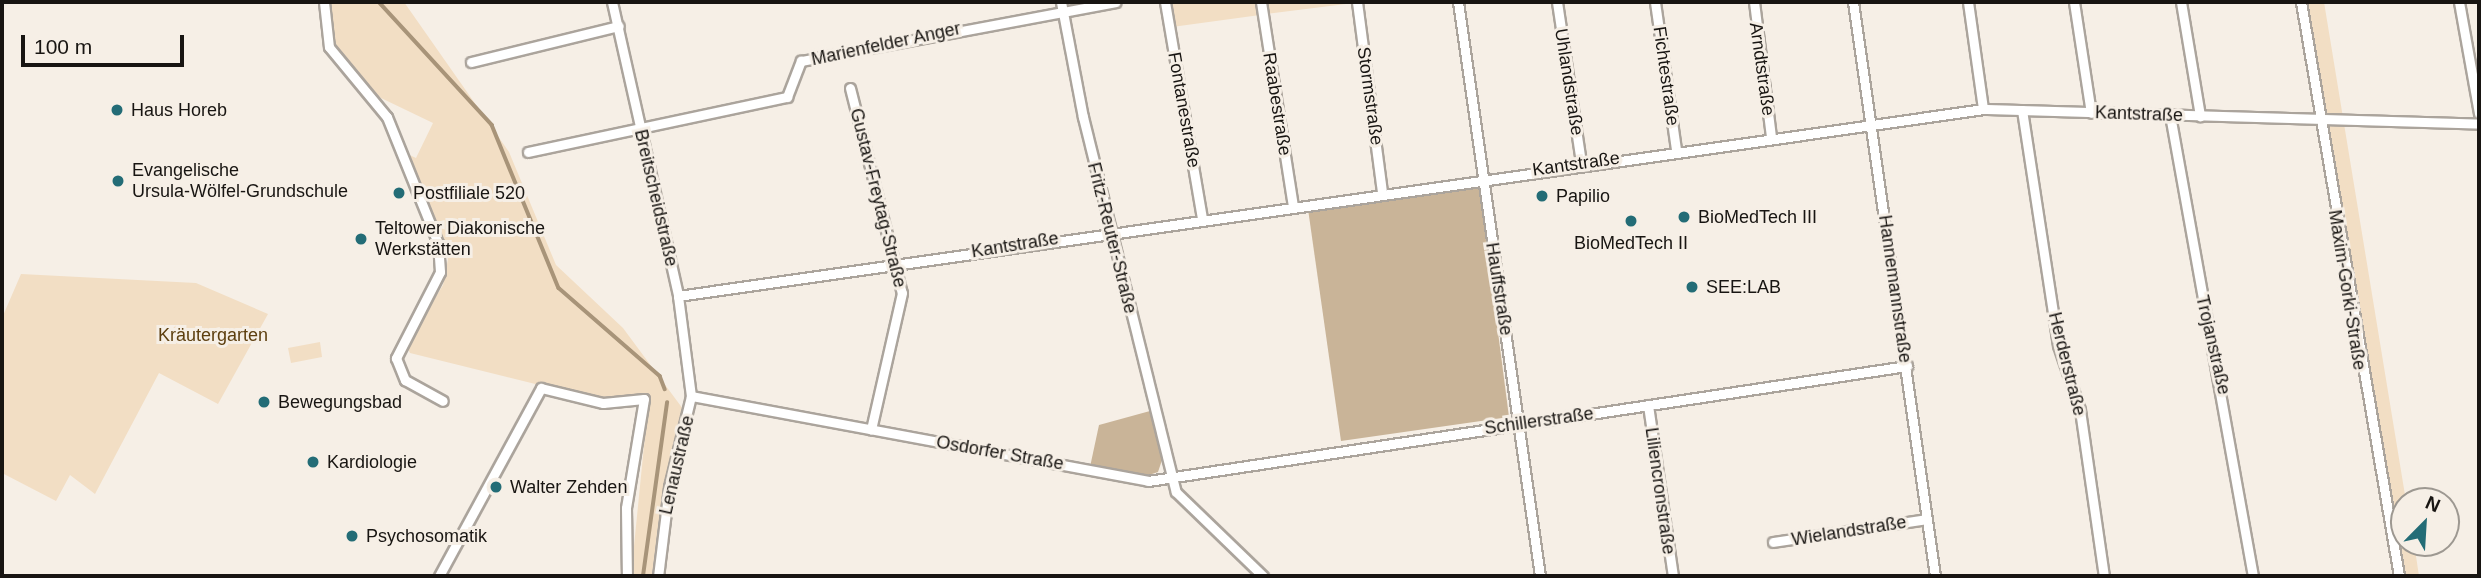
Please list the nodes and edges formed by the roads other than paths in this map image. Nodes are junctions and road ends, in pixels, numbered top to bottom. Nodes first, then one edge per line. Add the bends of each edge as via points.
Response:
1 (324, 2) edge
2 (612, 2) edge
3 (1116, 2) edge
4 (1165, 2) edge
5 (1261, 2) edge
6 (1357, 2) edge
7 (1458, 2) edge
8 (1557, 2) edge
9 (1655, 2) edge
10 (1754, 2) edge
11 (1853, 2) edge
12 (1968, 2) edge
13 (2074, 2) edge
14 (2181, 2) edge
15 (2301, 2) edge
16 (2459, 2) edge
17 (1062, 5) edge
18 (619, 26) junction
19 (471, 62) dead end
20 (850, 88) dead end
21 (1983, 109) junction
22 (2022, 110) junction
23 (2091, 113) junction
24 (2479, 113) edge
25 (2170, 115) junction
26 (2200, 116) junction
27 (2319, 118) junction
28 (1871, 121) junction
29 (2479, 124) edge
30 (639, 128) junction
31 (1771, 136) junction
32 (1676, 150) junction
33 (528, 152) dead end
34 (1581, 163) junction
35 (1482, 178) junction
36 (1382, 191) junction
37 (1293, 206) junction
38 (1202, 218) junction
39 (1111, 231) junction
40 (891, 265) junction
41 (678, 296) junction
42 (1907, 366) junction
43 (691, 396) junction
44 (443, 401) dead end
45 (1648, 405) junction
46 (1520, 424) junction
47 (871, 430) junction
48 (1170, 474) junction
49 (1926, 519) junction
50 (1773, 542) dead end
51 (439, 576) edge
52 (626, 576) edge
53 (658, 576) edge
54 (1263, 576) edge
55 (1540, 576) edge
56 (1672, 576) edge
57 (1935, 576) edge
58 (2104, 576) edge
59 (2253, 576) edge
60 (2399, 576) edge

1 - 44 street via 329,47 387,117 438,243 440,272 396,358 405,380
2 - 18 street, Breitscheidstraße
3 - 17 street, Marienfelder Anger
4 - 38 street, Fontanestraße
5 - 37 street, Raabestraße
6 - 36 street, Stormstraße
7 - 35 street, Hauffstraße
8 - 34 street, Uhlandstraße
9 - 32 street, Fichtestraße
10 - 31 street, Arndtstraße
11 - 28 street, Hannemannstraße
12 - 21 street
13 - 23 street
14 - 26 street
15 - 27 street, Maxim-Gorki-Straße
16 - 24 street
17 - 30 street, Marienfelder Anger via 801,61 787,97
17 - 39 street, Fritz-Reuter-Straße
18 - 19 street
18 - 30 street, Breitscheidstraße
20 - 40 street, Gustav-Freytag-Straße
21 - 22 street, Kantstraße
21 - 28 street, Kantstraße
22 - 23 street, Kantstraße
22 - 58 street, Herderstraße via 2058,345 2080,410
23 - 25 street, Kantstraße
25 - 26 street, Kantstraße
25 - 59 street, Trojanstraße
26 - 27 street, Kantstraße
27 - 29 street, Kantstraße
27 - 60 street, Maxim-Gorki-Straße
28 - 31 street, Kantstraße
28 - 42 street, Hannemannstraße
30 - 33 street, Marienfelder Anger
30 - 41 street, Breitscheidstraße
31 - 32 street, Kantstraße
32 - 34 street, Kantstraße
34 - 35 street, Kantstraße
35 - 36 street, Kantstraße
35 - 46 street, Hauffstraße
36 - 37 street, Kantstraße
37 - 38 street, Kantstraße
38 - 39 street, Kantstraße
39 - 40 street, Kantstraße
39 - 48 street, Fritz-Reuter-Straße
40 - 41 street, Kantstraße
40 - 47 street, Gustav-Freytag-Straße via 903,305
41 - 43 street, Breitscheidstraße
42 - 45 street, Schillerstraße
42 - 49 street, Hannemannstraße
43 - 47 street, Osdorfer Straße
43 - 53 street, Lenaustraße via 668,487
45 - 46 street, Schillerstraße
45 - 56 street, Liliencronstraße
46 - 48 street, Schillerstraße
46 - 55 street, Hauffstraße
47 - 48 street, Osdorfer Straße via 1148,481
48 - 54 street via 1176,492
49 - 50 street, Wielandstraße
49 - 57 street, Hannemannstraße
51 - 52 street via 541,388 603,403 644,399 626,508

